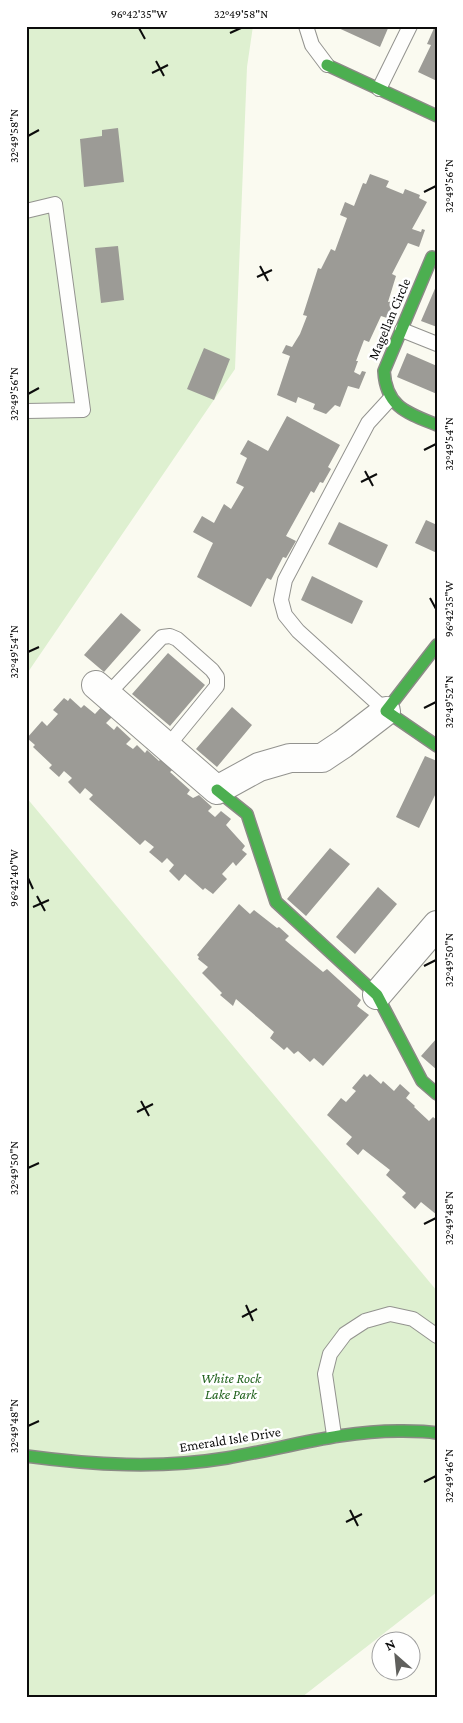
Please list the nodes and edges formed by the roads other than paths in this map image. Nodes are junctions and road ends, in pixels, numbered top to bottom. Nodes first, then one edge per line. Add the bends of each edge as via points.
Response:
1 (306, 26) edge
2 (410, 26) edge
3 (327, 65) joint
4 (379, 89) junction
5 (437, 116) edge
6 (26, 211) edge
7 (434, 258) edge
8 (402, 330) junction
9 (437, 344) edge
10 (390, 399) junction
11 (26, 411) edge
12 (437, 425) edge
13 (437, 645) edge
14 (102, 690) joint
15 (386, 711) junction
16 (437, 746) edge
17 (167, 747) junction
18 (217, 790) junction
19 (437, 925) edge
20 (377, 995) junction
21 (437, 1094) edge
22 (437, 1336) edge
23 (437, 1433) edge
24 (334, 1435) junction
25 (26, 1456) edge

1 - 3 lane via 312,45
2 - 4 lane
3 - 4 street
4 - 5 street
6 - 11 lane via 56,204 83,410
7 - 8 street, Magellan Circle
8 - 9 lane
8 - 10 street, Magellan Circle via 384,371 383,382
10 - 12 street via 404,410
10 - 15 lane via 368,423 285,580 281,600 285,615 298,631
13 - 15 street
14 - 17 street
14 - 17 lane via 162,637 177,638 212,670 217,677 217,686
15 - 16 street
15 - 18 street via 322,758 290,758 259,767
17 - 18 street
18 - 20 street via 247,814 276,902
19 - 20 street
20 - 21 street via 422,1081
22 - 24 lane via 413,1320 390,1314 366,1320 345,1334 330,1354 325,1374
23 - 24 street, Emerald Isle Drive via 386,1429
24 - 25 street, Emerald Isle Drive via 243,1455 180,1463 122,1465

